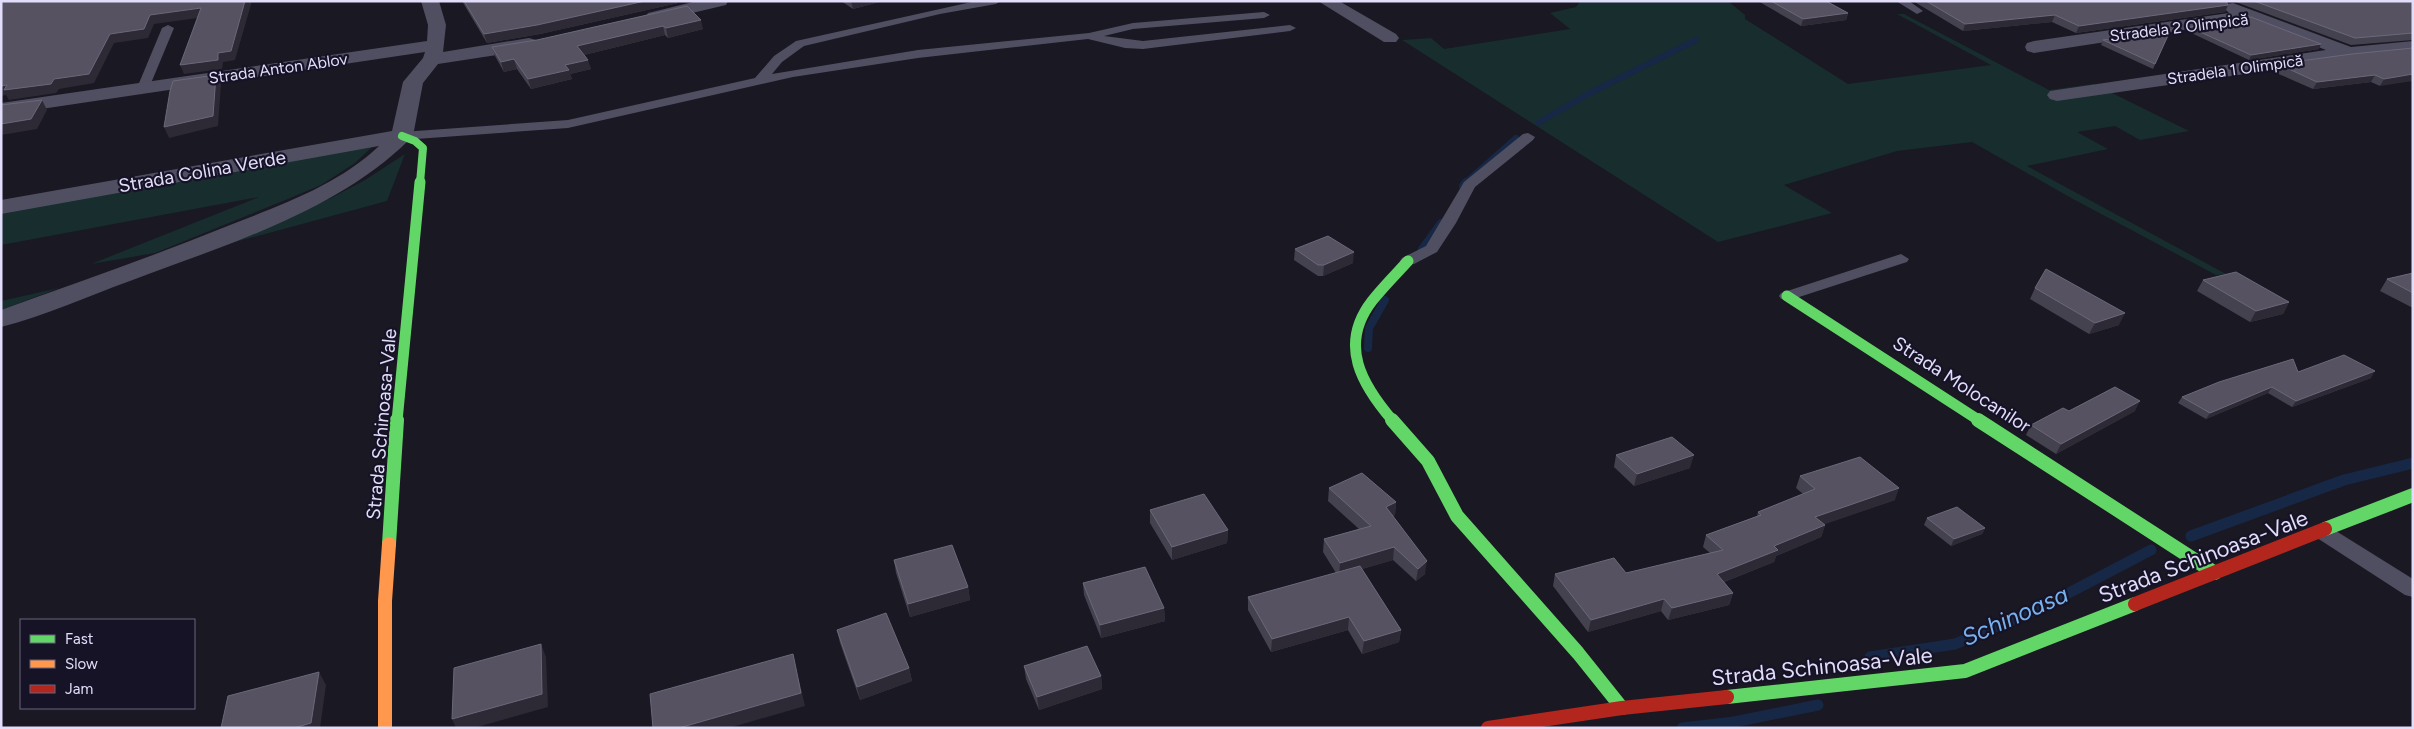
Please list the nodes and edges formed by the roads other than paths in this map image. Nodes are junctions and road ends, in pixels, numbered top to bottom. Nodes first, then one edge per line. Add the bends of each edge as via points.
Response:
1 (430, 1) edge
2 (720, 1) edge
3 (996, 1) edge
4 (1326, 1) edge
5 (1901, 1) edge
6 (2218, 1) edge
7 (1918, 11) dead end
8 (1264, 15) dead end
9 (2250, 15) junction
10 (635, 21) edge
11 (168, 28) edge
12 (1290, 28) dead end
13 (1088, 36) junction
14 (1390, 38) dead end
15 (550, 40) edge
16 (2034, 47) dead end
17 (2413, 47) edge
18 (434, 52) junction
19 (2348, 53) junction
20 (760, 80) junction
21 (143, 88) junction
22 (2057, 95) dead end
23 (1, 109) edge
24 (402, 136) junction
25 (1528, 136) dead end
26 (1, 207) edge
27 (1901, 259) dead end
28 (1408, 261) joint
29 (1787, 296) joint
30 (1, 319) edge
31 (2413, 495) edge
32 (2321, 531) junction
33 (2215, 573) junction
34 (2413, 589) edge
35 (1622, 708) junction
36 (385, 728) edge
37 (1488, 728) edge

1 - 18 street via 437,25
2 - 10 street
3 - 20 lane via 800,43 778,59
4 - 14 street
5 - 7 lane
6 - 9 street
8 - 13 lane via 1132,26
9 - 16 street, Stradela 2 Olimpică
9 - 19 street, Stradela 2 Olimpică
11 - 21 lane
12 - 13 lane via 1143,45
13 - 20 lane via 918,54
15 - 18 street, Strada Anton Ablov via 481,54
17 - 19 street, Stradela 1 Olimpică
18 - 21 street, Strada Anton Ablov
18 - 24 street via 413,82
19 - 22 street, Stradela 1 Olimpică
20 - 24 lane via 568,124
21 - 23 street, Strada Anton Ablov
24 - 26 street, Strada Colina Verde
24 - 30 street via 364,170 330,191 164,260
24 - 36 street, Strada Schinoasa-Vale via 423,148 386,581
25 - 28 lane via 1469,185 1432,249
27 - 29 lane, Strada Molocanilor
28 - 35 street via 1364,312 1355,337 1354,351 1361,378 1372,398 1423,454 1456,514 1516,587 1564,636
29 - 33 street, Strada Molocanilor
31 - 32 street, Strada Schinoasa-Vale
32 - 33 street, Strada Schinoasa-Vale
32 - 34 lane
33 - 35 street, Strada Schinoasa-Vale via 1965,671
35 - 37 street, Strada Schinoasa-Vale

